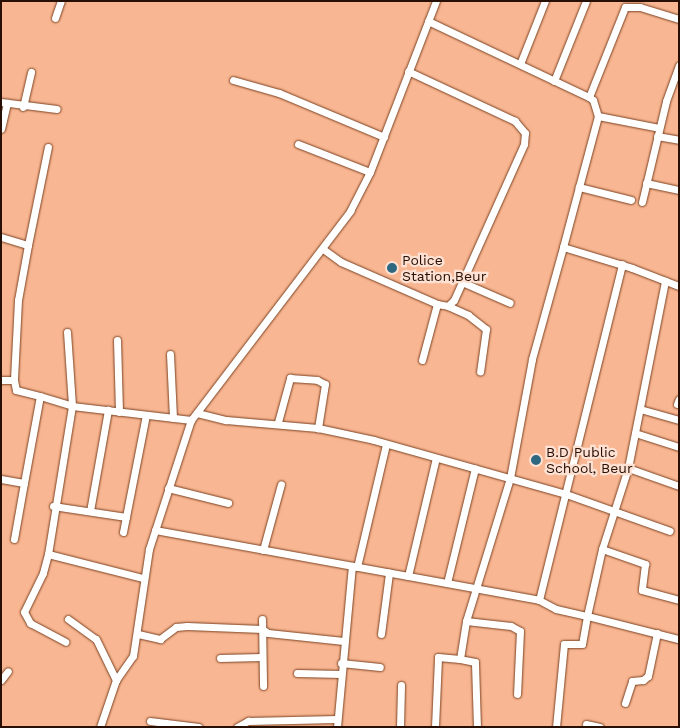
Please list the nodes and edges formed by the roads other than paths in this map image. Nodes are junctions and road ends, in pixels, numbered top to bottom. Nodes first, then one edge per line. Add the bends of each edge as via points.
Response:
1 (61, 1) edge
2 (436, 1) edge
3 (546, 1) edge
4 (586, 1) edge
5 (55, 18) dead end
6 (679, 19) edge
7 (428, 21) junction
8 (520, 64) junction
9 (679, 65) edge
10 (408, 71) junction
11 (31, 72) dead end
12 (233, 80) dead end
13 (554, 81) junction
14 (589, 97) junction
15 (4, 103) edge
16 (23, 107) junction
17 (57, 109) dead end
18 (598, 116) junction
19 (659, 128) junction
20 (1, 129) edge
21 (657, 136) junction
22 (384, 137) junction
23 (679, 140) edge
24 (298, 144) dead end
25 (48, 148) dead end
26 (370, 172) junction
27 (646, 184) junction
28 (579, 188) junction
29 (679, 190) edge
30 (631, 200) dead end
31 (642, 202) dead end
32 (1, 236) edge
33 (28, 245) junction
34 (563, 247) junction
35 (323, 249) junction
36 (622, 264) junction
37 (666, 281) junction
38 (462, 282) junction
39 (679, 286) edge
40 (510, 303) dead end
41 (437, 304) junction
42 (448, 306) junction
43 (67, 332) dead end
44 (118, 340) dead end
45 (170, 354) dead end
46 (422, 360) dead end
47 (480, 372) dead end
48 (1, 380) edge
49 (14, 380) junction
50 (40, 396) junction
51 (72, 406) junction
52 (640, 409) junction
53 (108, 410) junction
54 (119, 412) junction
55 (197, 413) junction
56 (146, 415) junction
57 (173, 418) junction
58 (192, 420) junction
59 (679, 420) edge
60 (278, 422) junction
61 (318, 428) junction
62 (635, 433) junction
63 (386, 444) junction
64 (679, 447) edge
65 (436, 458) junction
66 (475, 468) junction
67 (628, 468) junction
68 (510, 478) junction
69 (1, 479) edge
70 (24, 483) junction
71 (281, 484) dead end
72 (679, 486) edge
73 (168, 488) junction
74 (566, 494) junction
75 (228, 503) dead end
76 (53, 506) junction
77 (90, 511) junction
78 (614, 511) junction
79 (126, 517) junction
80 (155, 530) junction
81 (670, 531) dead end
82 (123, 532) dead end
83 (14, 539) dead end
84 (602, 549) junction
85 (263, 550) junction
86 (48, 554) junction
87 (354, 566) junction
88 (389, 573) junction
89 (408, 576) junction
90 (143, 578) junction
91 (447, 583) junction
92 (474, 588) junction
93 (539, 600) junction
94 (679, 600) edge
95 (586, 616) junction
96 (68, 619) dead end
97 (262, 619) dead end
98 (466, 621) junction
99 (262, 629) junction
100 (656, 633) junction
101 (138, 634) junction
102 (381, 634) dead end
103 (679, 638) edge
104 (344, 641) junction
105 (65, 642) dead end
106 (262, 657) junction
107 (220, 658) dead end
108 (460, 659) junction
109 (342, 663) junction
110 (380, 666) dead end
111 (8, 671) dead end
112 (297, 673) dead end
113 (341, 674) junction
114 (1, 680) edge
115 (116, 680) junction
116 (401, 685) dead end
117 (262, 686) dead end
118 (517, 694) dead end
119 (625, 703) dead end
120 (150, 721) dead end
121 (337, 723) edge
122 (275, 724) edge
123 (586, 724) dead end
124 (100, 727) edge
125 (199, 727) edge
126 (237, 727) edge
127 (400, 727) edge
128 (435, 727) edge
129 (477, 727) edge
130 (556, 727) edge
131 (600, 727) edge

1 - 5 street
2 - 7 street
3 - 8 street
4 - 13 street
6 - 14 street via 640,7 625,7
7 - 8 street
7 - 10 street
8 - 13 street
9 - 19 street
10 - 22 street
10 - 38 street via 515,121 525,132 524,144
11 - 16 street
12 - 22 street via 279,93
13 - 14 street
14 - 18 street
15 - 16 street
15 - 20 street
16 - 17 street
18 - 19 street
18 - 28 street
19 - 21 street
21 - 23 street
21 - 27 street
22 - 26 street
24 - 26 street
25 - 33 street
26 - 35 street via 350,211
27 - 29 street
27 - 31 street
28 - 30 street
28 - 34 street
32 - 33 street
33 - 49 street via 18,300
34 - 36 street
34 - 68 street via 532,359
35 - 41 street via 341,262
35 - 55 street via 283,295
36 - 37 street
36 - 74 street
37 - 39 street
37 - 52 street
38 - 40 street
38 - 42 street
41 - 42 street
41 - 46 street
42 - 47 street via 468,315 486,329
43 - 51 street
44 - 54 street
45 - 57 street
48 - 49 street
49 - 50 street via 16,390
50 - 51 street
50 - 70 street
51 - 53 street
51 - 76 street
52 - 59 street
52 - 62 street
53 - 54 street
53 - 77 street
54 - 56 street
55 - 58 street
55 - 60 street via 226,420
56 - 57 street
56 - 79 street
57 - 58 street
58 - 73 street
60 - 61 street
60 - 61 street via 288,381 294,376 325,384
61 - 63 street
62 - 64 street
62 - 67 street
63 - 65 street
63 - 87 street
65 - 66 street
65 - 89 street
66 - 68 street
66 - 91 street
67 - 72 street
67 - 78 street
68 - 74 street
68 - 92 street
69 - 70 street
70 - 83 street
71 - 85 street
73 - 75 street
73 - 80 street
74 - 78 street
74 - 93 street
76 - 77 street
76 - 86 street
77 - 79 street
78 - 81 street
78 - 84 street
79 - 82 street
80 - 85 street
80 - 90 street
84 - 94 street via 645,564 642,590
84 - 95 street
85 - 87 street
86 - 90 street
86 - 105 street via 44,573 24,612 30,623
87 - 88 street
87 - 104 street
88 - 89 street
88 - 102 street
89 - 91 street
90 - 101 street
91 - 92 street
92 - 93 street
92 - 98 street
93 - 95 street via 556,609
95 - 100 street
95 - 130 street via 582,644 564,644
96 - 115 street via 96,639
97 - 99 street
98 - 108 street
98 - 118 street via 511,626 520,631
99 - 101 street via 187,626 176,627 160,639
99 - 104 street via 268,634
99 - 106 street
100 - 103 street
100 - 119 street via 648,676 643,680 632,680
101 - 115 street via 133,656
104 - 109 street
106 - 107 street
106 - 117 street
108 - 128 street via 438,658
108 - 129 street via 475,662
109 - 110 street
109 - 113 street
111 - 114 street
112 - 113 street
113 - 121 street
115 - 124 street
116 - 127 street
120 - 125 street
121 - 122 street
122 - 126 street via 240,723
123 - 131 street

